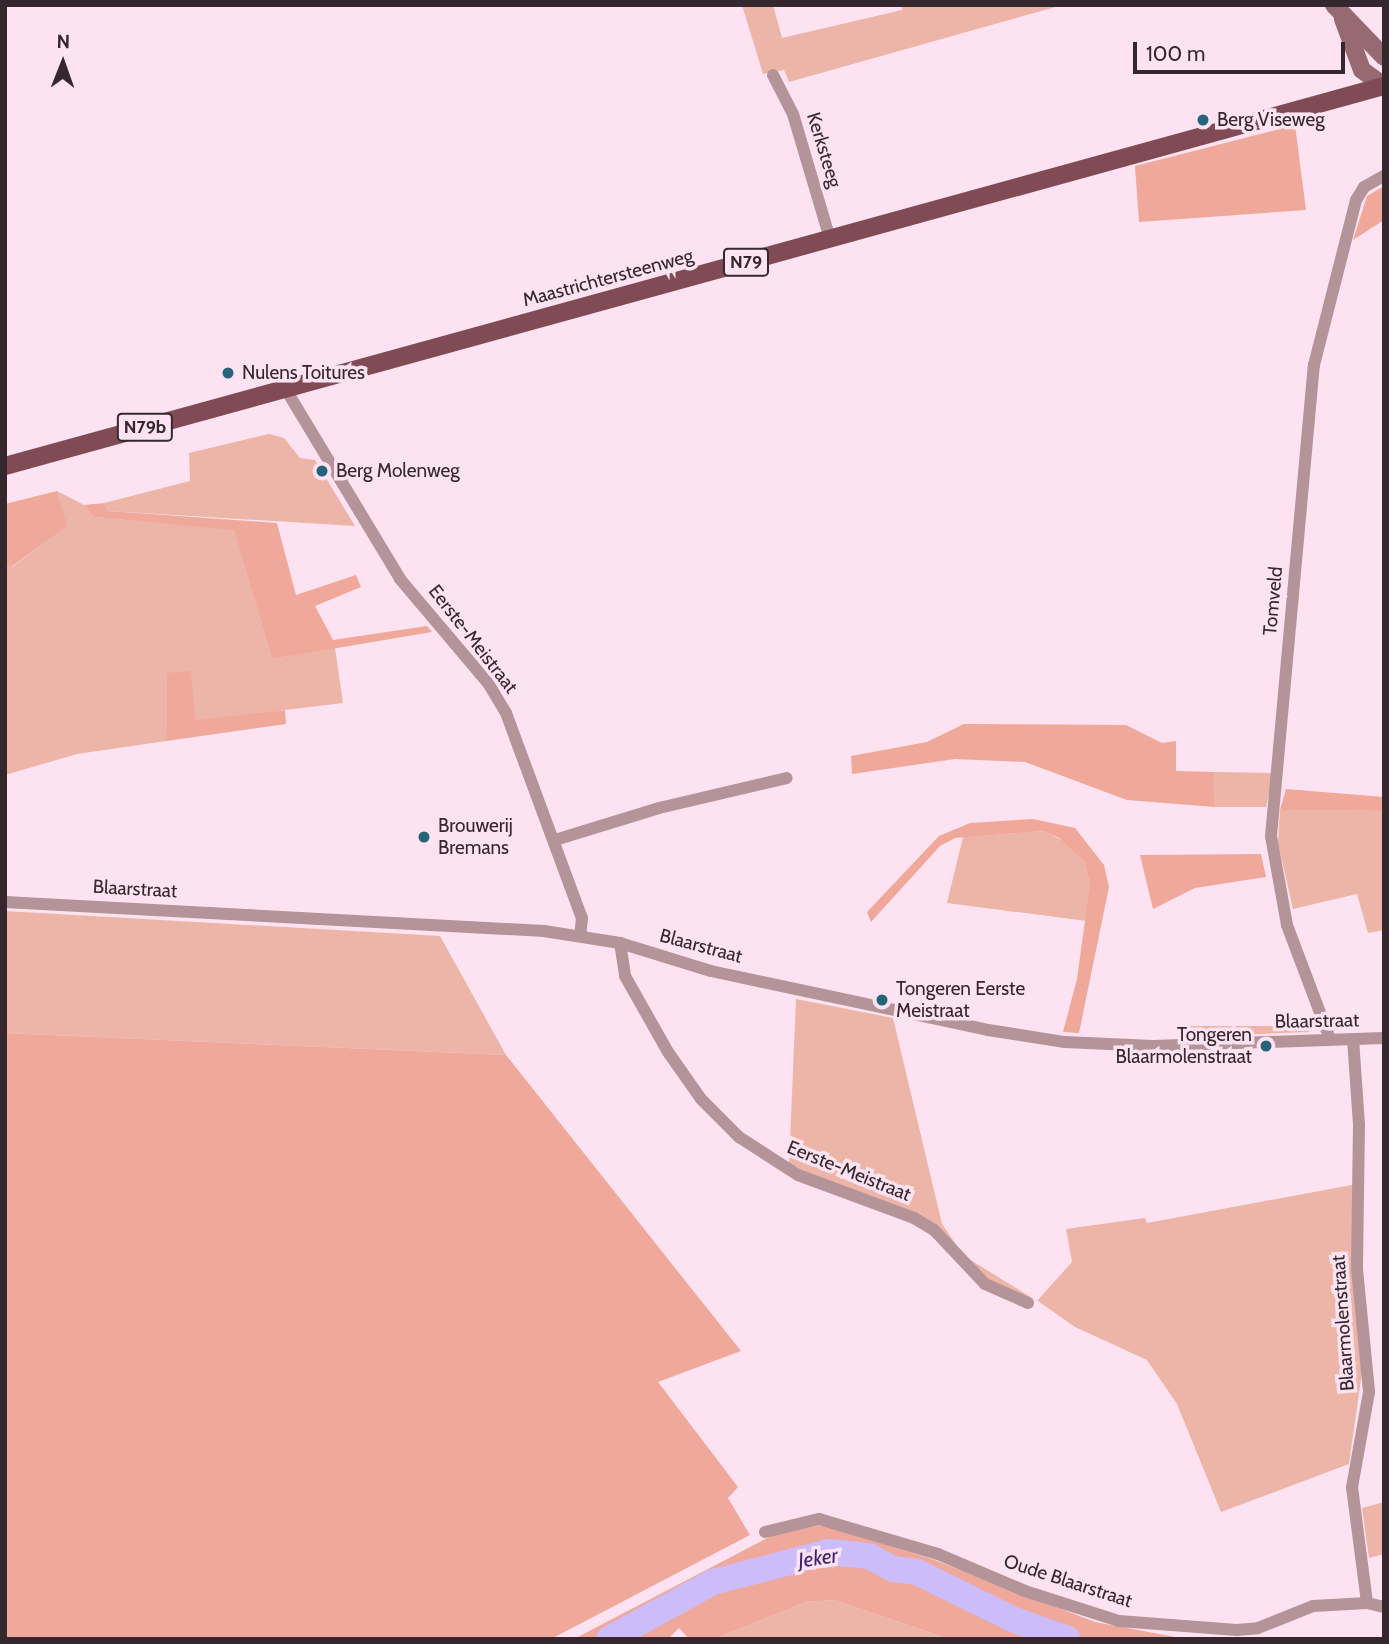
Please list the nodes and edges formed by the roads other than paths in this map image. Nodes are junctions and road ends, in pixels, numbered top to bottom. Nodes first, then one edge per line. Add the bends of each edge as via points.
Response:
1 (1339, 12) edge
2 (1384, 57) edge
3 (773, 75) dead end
4 (1384, 86) edge
5 (1384, 176) edge
6 (830, 239) junction
7 (285, 388) junction
8 (5, 466) edge
9 (787, 778) dead end
10 (555, 840) junction
11 (5, 902) edge
12 (580, 936) junction
13 (620, 943) junction
14 (1384, 1038) edge
15 (1330, 1039) junction
16 (1353, 1039) junction
17 (1028, 1303) dead end
18 (765, 1532) dead end
19 (1367, 1603) junction
20 (1384, 1608) edge

1 - 2 street
1 - 4 street via 1362,70
3 - 6 street, Kerksteeg via 793,114
4 - 6 main road, Maastrichtersteenweg / N79
5 - 15 street, Tomveld via 1364,187 1356,200 1314,365 1271,836 1287,925
6 - 7 main road, Maastrichtersteenweg / N79
7 - 8 main road, Maastrichtersteenweg / N79b
7 - 10 street, Eerste-Meistraat via 400,579 488,683 506,713
9 - 10 street via 659,808
10 - 12 street, Eerste-Meistraat via 582,918
11 - 12 street, Blaarstraat
12 - 13 street, Blaarstraat
13 - 15 street, Blaarstraat via 711,971 1065,1042 1153,1046
13 - 17 street, Eerste-Meistraat via 625,976 668,1052 701,1099 739,1137 798,1175 914,1218 934,1230 985,1284
14 - 16 street, Blaarstraat
15 - 16 street, Blaarstraat
16 - 19 street, Blaarmolenstraat via 1359,1124 1357,1269 1369,1392 1352,1487
18 - 19 street, Oude Blaarstraat via 820,1519 938,1554 1025,1591 1119,1620 1237,1630 1258,1628 1312,1606
19 - 20 street, Oude Blaarstraat

